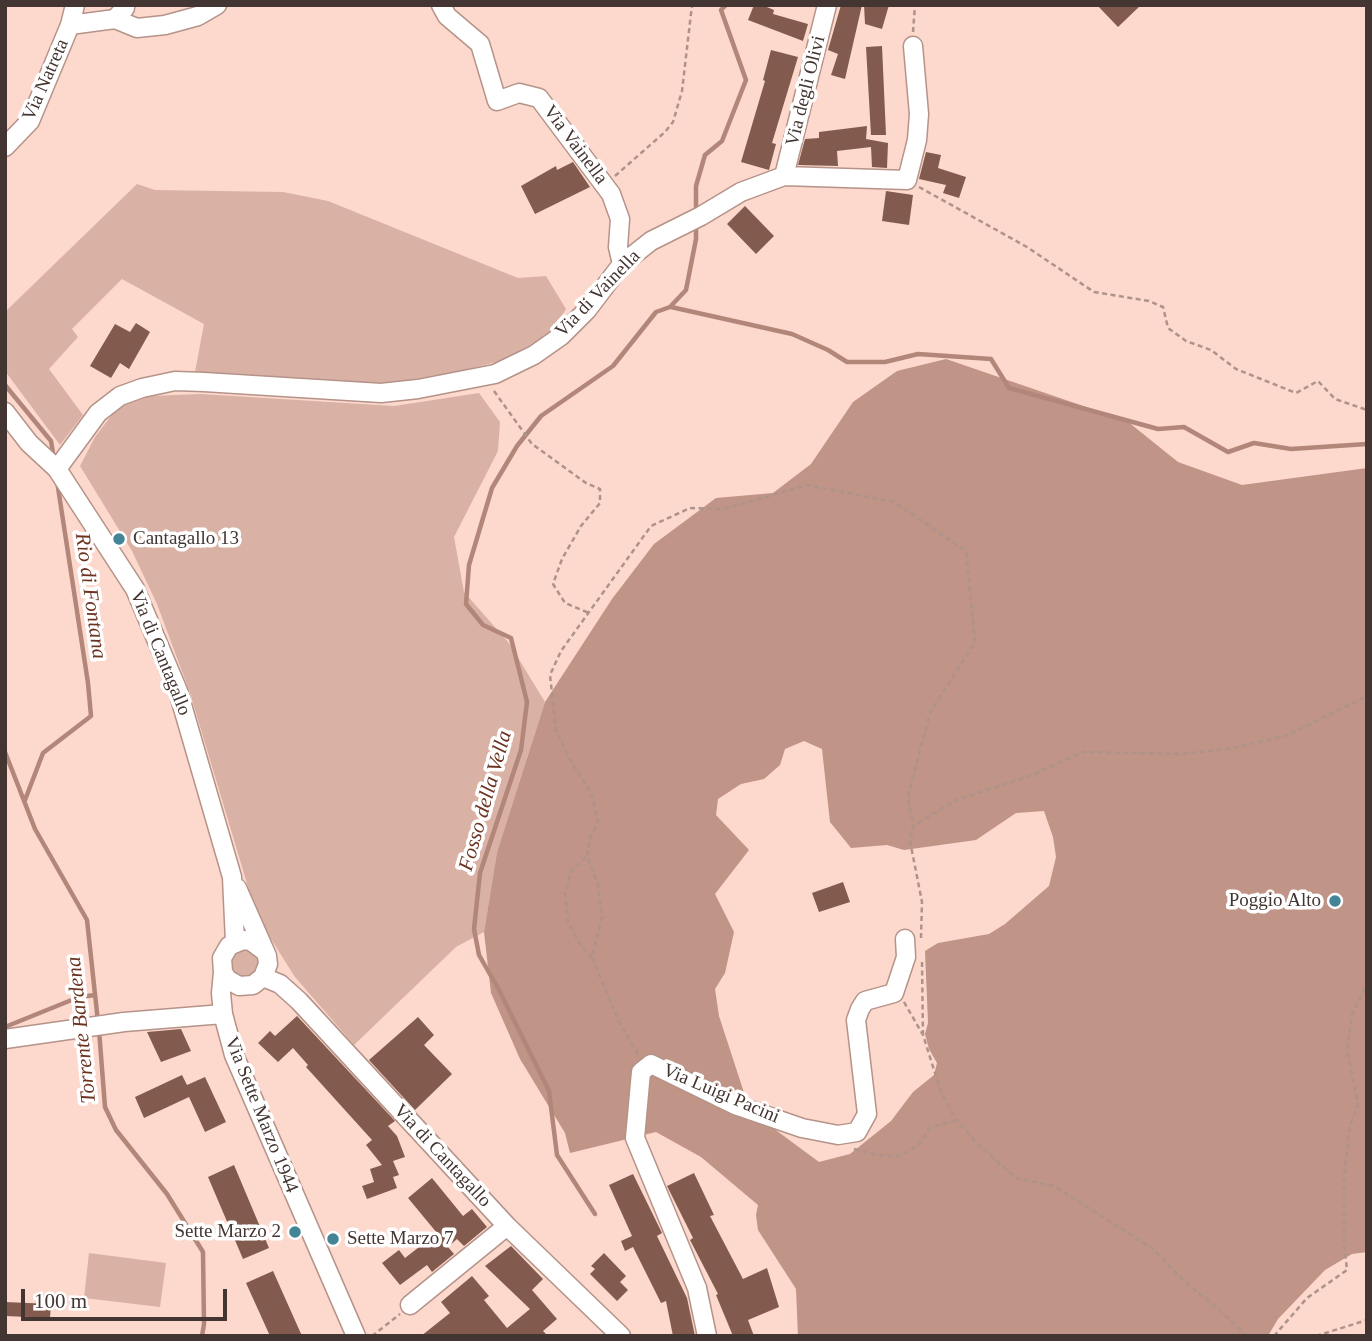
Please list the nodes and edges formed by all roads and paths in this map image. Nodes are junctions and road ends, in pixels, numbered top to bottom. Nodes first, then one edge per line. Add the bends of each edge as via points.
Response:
1 (75, 5) edge
2 (217, 5) edge
3 (441, 5) edge
4 (692, 5) edge
5 (827, 5) edge
6 (915, 5) edge
7 (120, 12) edge
8 (70, 25) junction
9 (913, 46) joint
10 (5, 147) edge
11 (784, 176) junction
12 (907, 180) junction
13 (605, 186) junction
14 (622, 264) junction
15 (481, 376) junction
16 (1367, 410) edge
17 (5, 412) edge
18 (51, 464) junction
19 (589, 613) junction
20 (1367, 696) edge
21 (913, 826) junction
22 (587, 856) junction
23 (233, 880) junction
24 (913, 941) joint
25 (235, 942) junction
26 (263, 950) junction
27 (592, 957) junction
28 (921, 957) dead end
29 (223, 972) junction
30 (263, 977) junction
31 (1367, 983) edge
32 (246, 987) junction
33 (894, 992) junction
34 (224, 1011) junction
35 (923, 1035) junction
36 (5, 1039) edge
37 (652, 1064) junction
38 (956, 1120) junction
39 (838, 1135) junction
40 (507, 1226) junction
41 (410, 1305) joint
42 (1367, 1320) edge
43 (356, 1336) edge
44 (372, 1336) edge
45 (621, 1336) edge
46 (707, 1336) edge
47 (1247, 1336) edge
48 (1274, 1336) edge
49 (1316, 1336) edge

1 - 8 street, Via Natreta
2 - 7 street via 198,16 137,28
3 - 13 street, Via Vainella via 447,16 480,44 497,101 519,93 539,98
4 - 13 path via 682,91 673,122
5 - 11 street, Via degli Olivi
6 - 9 path
7 - 8 street
8 - 10 street, Via Natreta via 30,121
9 - 12 street via 919,114
11 - 12 street, Via di Vainella
11 - 14 street, Via di Vainella via 741,192 651,241
12 - 16 path via 1027,247 1094,292 1149,300 1163,307 1168,328 1236,369 1296,393 1318,381 1335,399
13 - 14 street, Via Vainella via 620,219
14 - 15 street, Via di Vainella via 561,336 514,366
15 - 18 street, Via di Vainella via 381,393 175,381 120,396
15 - 19 path via 532,442 600,489 600,503 562,559 553,584 565,603
17 - 18 street
18 - 23 street, Via di Cantagallo via 135,589 178,691
19 - 21 path via 651,526 690,508 724,509 807,485 894,502 966,551 975,642 930,713 908,797
19 - 22 path via 550,675 556,731 591,793 598,821
20 - 21 path via 1288,734 1234,748 1182,754 1083,752 1030,776 956,800
21 - 24 path via 910,841 922,901
22 - 27 path via 598,885 602,918
22 - 27 path via 571,873 565,893 568,921
23 - 25 street
23 - 26 street
24 - 33 street
25 - 26 street via 251,941
25 - 29 street via 224,951
26 - 30 street via 268,964
27 - 37 path via 619,1023 640,1057
28 - 35 path
29 - 32 street via 232,984
29 - 34 street, Via Sette Marzo 1944
30 - 32 street
30 - 40 street, Via di Cantagallo via 299,1001
31 - 48 path via 1352,1015 1347,1049 1357,1105 1344,1178 1347,1270 1307,1298
32 - 34 street
33 - 35 path via 908,1006
33 - 39 street via 865,1001 860,1009 856,1020 867,1114 857,1132
34 - 36 street
34 - 43 street, Via Sette Marzo 1944 via 234,1055
35 - 38 path via 941,1092
37 - 39 street, Via Luigi Pacini via 735,1105
37 - 46 street, Via Luigi Pacini via 641,1072 635,1138 697,1288
38 - 39 path via 930,1128 919,1144 901,1156 848,1147
38 - 47 path via 1016,1178 1054,1186 1152,1248
40 - 41 street
40 - 45 street, Via di Cantagallo
41 - 44 path
42 - 49 path

